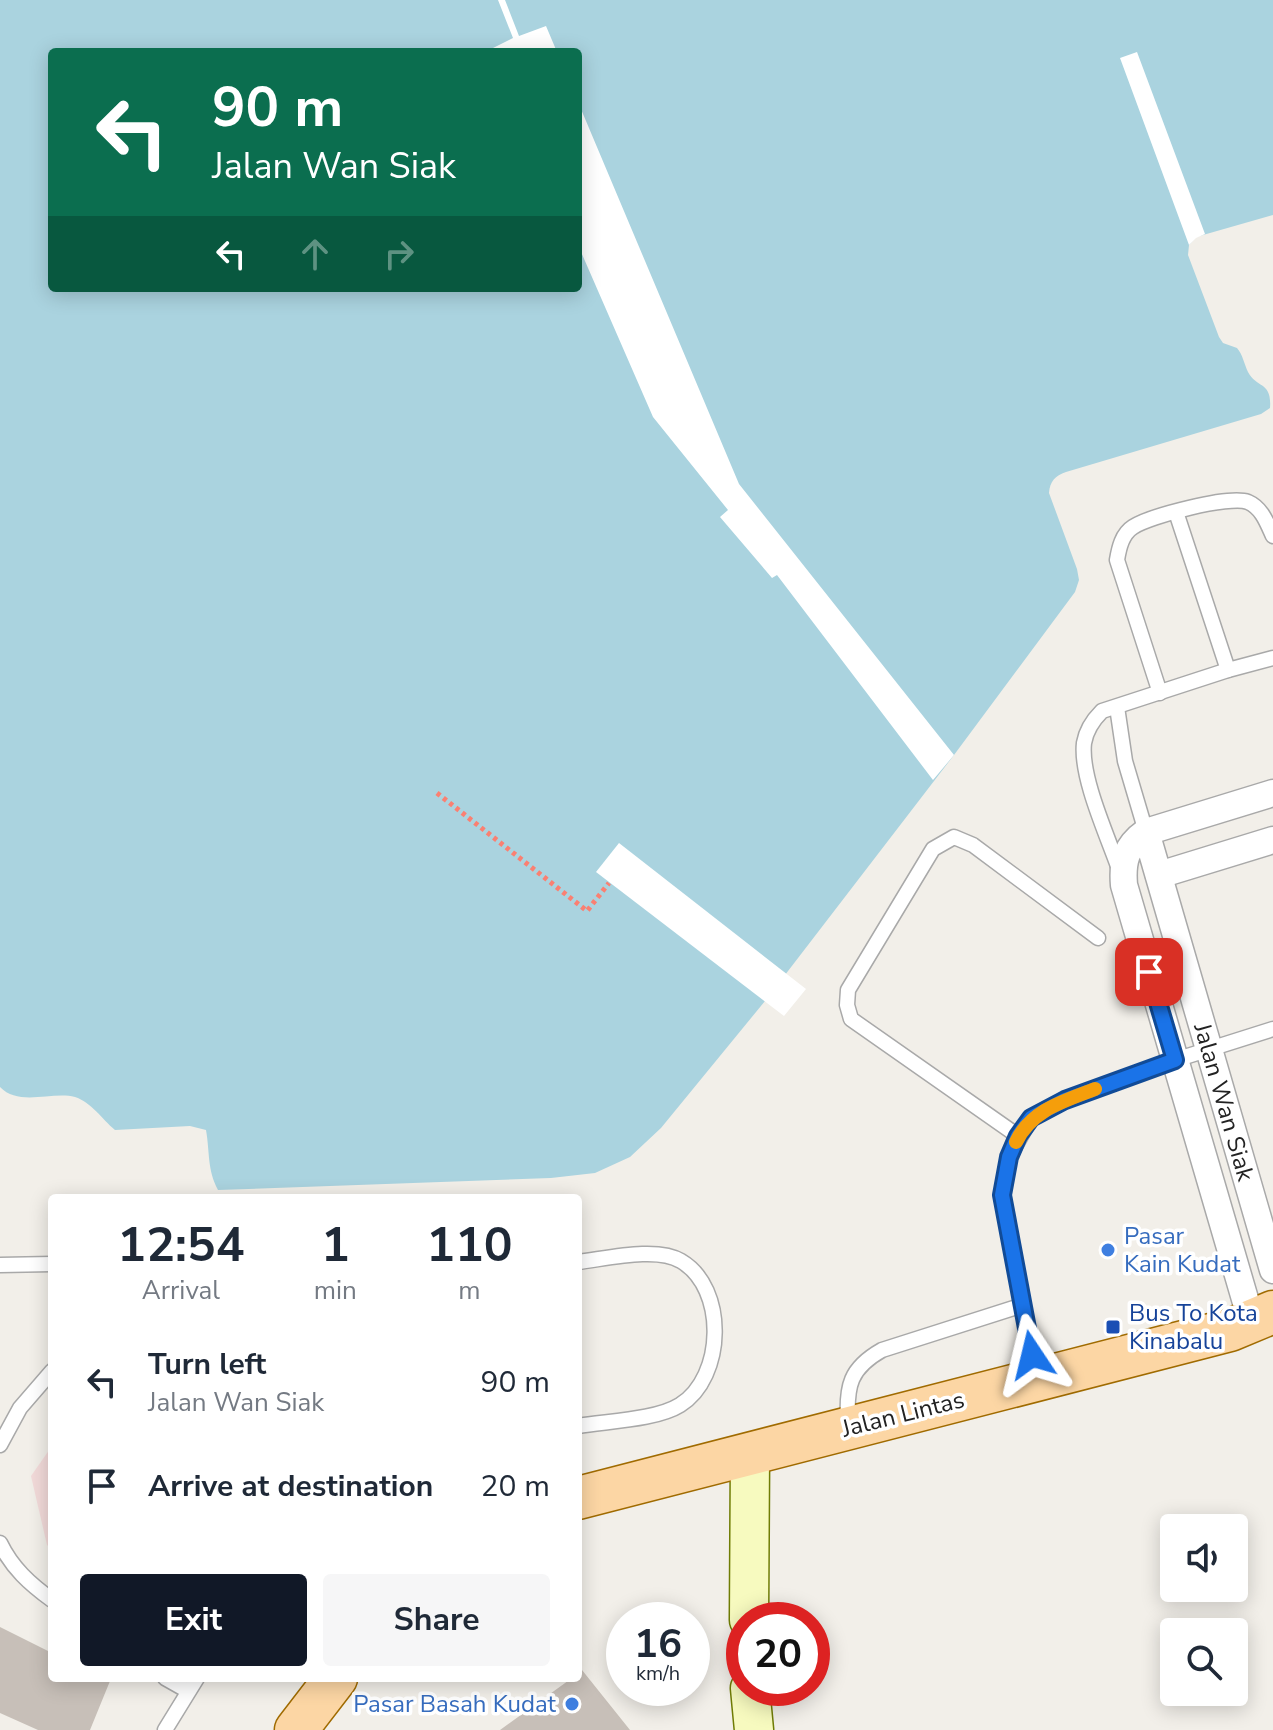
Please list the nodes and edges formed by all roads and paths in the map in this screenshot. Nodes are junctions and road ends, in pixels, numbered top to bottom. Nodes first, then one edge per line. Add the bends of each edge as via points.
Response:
1 (1176, 512) junction
2 (1273, 536) edge
3 (1273, 658) edge
4 (1228, 670) junction
5 (1160, 693) junction
6 (1117, 707) junction
7 (437, 793) dead end
8 (1273, 793) edge
9 (1146, 832) junction
10 (1273, 840) edge
11 (1159, 875) junction
12 (609, 883) dead end
13 (1124, 885) junction
14 (1098, 938) dead end
15 (1273, 1029) edge
16 (1209, 1049) junction
17 (1175, 1060) junction
18 (1018, 1136) junction
19 (582, 1262) edge
20 (48, 1264) edge
21 (0, 1265) edge
22 (1273, 1270) edge
23 (1023, 1305) junction
24 (1262, 1317) edge
25 (48, 1376) edge
26 (1037, 1380) junction
27 (582, 1425) edge
28 (853, 1426) junction
29 (0, 1445) edge
30 (750, 1453) junction
31 (582, 1497) edge
32 (0, 1543) edge
33 (48, 1597) edge
34 (749, 1602) edge
35 (172, 1682) edge
36 (194, 1682) edge
37 (333, 1682) edge
38 (188, 1691) junction
39 (752, 1706) edge
40 (165, 1730) edge
41 (296, 1730) edge
42 (754, 1730) edge

1 - 2 lane via 1232,499 1245,501 1261,512
1 - 4 lane
1 - 5 lane via 1133,526 1121,542 1117,560
3 - 4 lane
4 - 5 lane
5 - 6 lane
6 - 9 lane via 1125,761
6 - 13 lane via 1102,711 1091,724 1084,756
7 - 12 path via 587,911
8 - 9 street
9 - 11 street, Jalan Wan Siak
9 - 13 street, Jalan Wan Siak via 1126,852
10 - 11 street
11 - 16 street, Jalan Wan Siak
13 - 17 street, Jalan Wan Siak
14 - 18 lane via 973,845 954,837 933,849 848,990 851,1019
15 - 16 lane
16 - 17 lane
16 - 22 street, Jalan Wan Siak
17 - 18 lane via 1065,1100 1031,1118
17 - 24 street, Jalan Wan Siak
18 - 23 lane via 1002,1195
19 - 27 lane via 643,1254 680,1260 701,1283 711,1305 715,1347 696,1394 677,1407
20 - 21 lane
23 - 26 lane
23 - 28 lane via 865,1359 848,1389 848,1421
24 - 26 main road, Jalan Lintas
25 - 29 lane via 20,1408
26 - 28 main road, Jalan Lintas
28 - 30 main road, Jalan Lintas
30 - 31 main road, Jalan Lintas
30 - 34 main road
32 - 33 lane via 31,1585
35 - 38 lane
36 - 38 lane
37 - 41 main road
38 - 40 lane
39 - 42 main road

